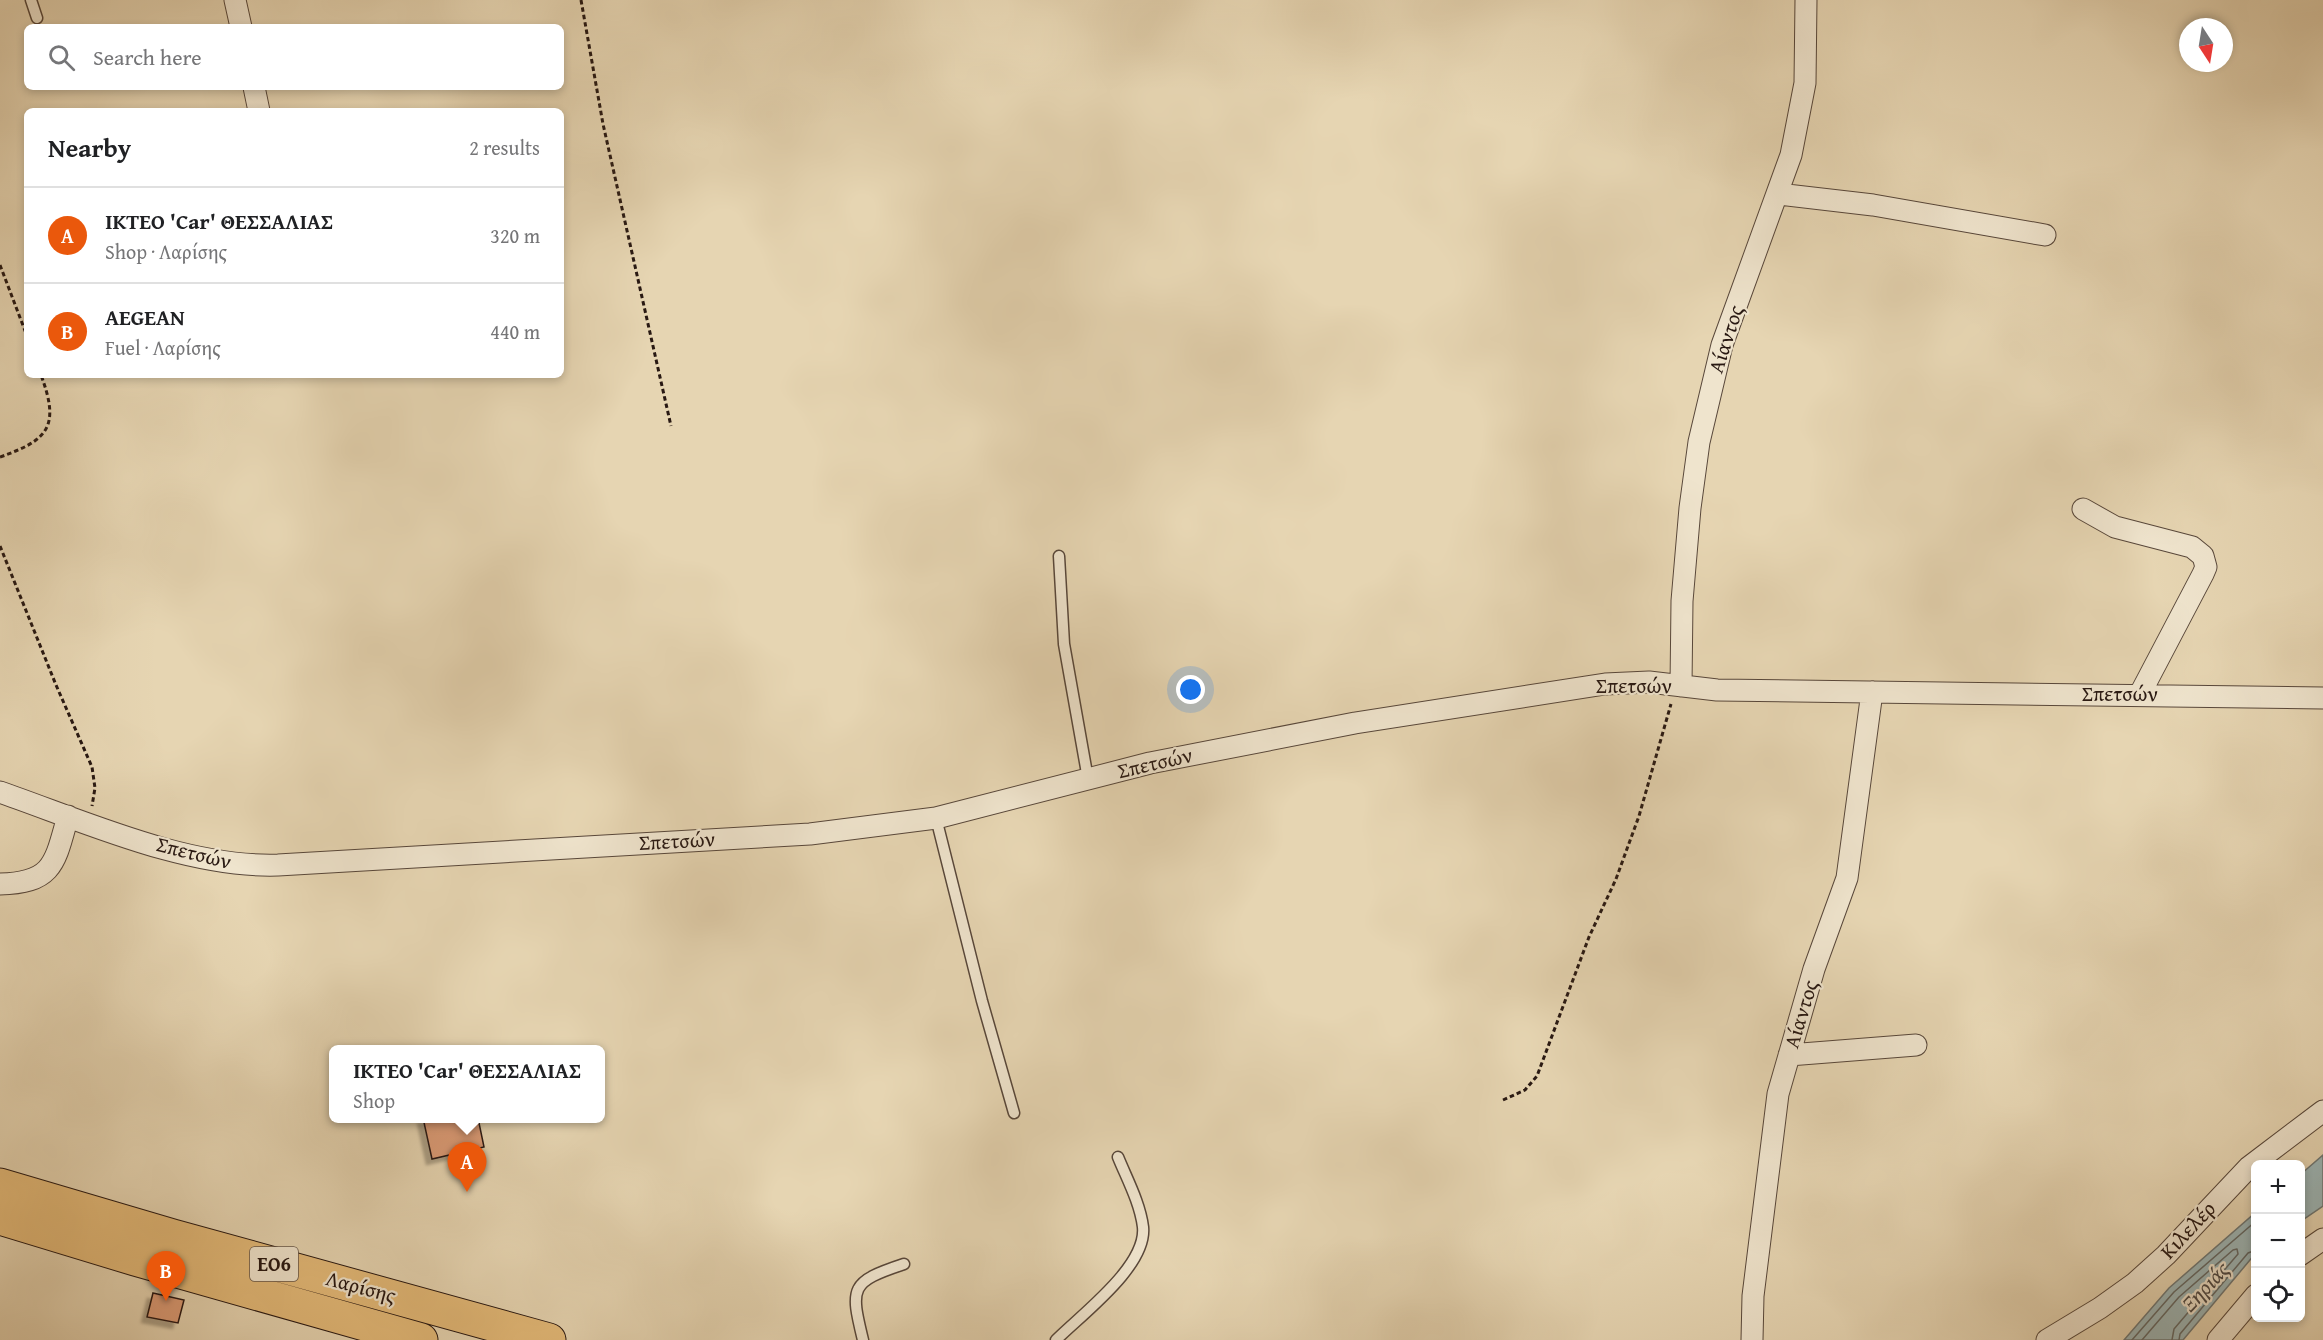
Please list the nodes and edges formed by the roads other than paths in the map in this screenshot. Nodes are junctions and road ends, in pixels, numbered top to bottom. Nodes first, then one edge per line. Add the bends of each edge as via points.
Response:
1 (31, 0) edge
2 (236, 0) edge
3 (1806, 0) edge
4 (37, 18) dead end
5 (240, 24) edge
6 (255, 90) edge
7 (258, 108) edge
8 (1778, 194) junction
9 (2045, 235) dead end
10 (2083, 510) dead end
11 (1059, 556) dead end
12 (1678, 685) junction
13 (1872, 692) junction
14 (2140, 694) junction
15 (2323, 698) edge
16 (1088, 779) junction
17 (0, 792) edge
18 (936, 818) junction
19 (77, 819) junction
20 (0, 884) edge
21 (1916, 1045) dead end
22 (1789, 1055) junction
23 (2323, 1111) edge
24 (1014, 1113) dead end
25 (1118, 1157) dead end
26 (6, 1192) edge
27 (2323, 1239) edge
28 (2305, 1252) edge
29 (904, 1264) dead end
30 (2251, 1301) edge
31 (358, 1331) edge
32 (421, 1340) edge
33 (549, 1340) edge
34 (863, 1340) edge
35 (1056, 1340) edge
36 (1752, 1340) edge
37 (2047, 1340) edge
38 (2218, 1340) edge

1 - 4 lane
2 - 5 street
3 - 8 street, Αίαντος via 1807,59 1802,103
6 - 7 street
8 - 9 street via 1874,205
8 - 12 street, Αίαντος via 1722,345 1705,409 1690,508
10 - 14 street via 2115,527 2192,547 2205,562 2204,574
11 - 16 lane via 1064,644
12 - 13 street, Σπετσών via 1717,690
12 - 16 street, Σπετσών via 1629,682 1562,689 1355,723
13 - 14 street, Σπετσών
13 - 22 street, Αίαντος via 1847,878 1814,969
14 - 15 street, Σπετσών
16 - 18 street, Σπετσών
17 - 19 street, Σπετσών
18 - 19 street, Σπετσών via 810,834 254,865 188,855
18 - 24 lane
19 - 20 street via 43,875 32,881
21 - 22 street
22 - 36 street, Αίαντος via 1778,1094 1753,1296
23 - 37 street, Κιλελέρ via 2249,1167 2135,1283
25 - 35 lane via 1140,1215 1143,1239 1125,1272
26 - 31 main road, Λαρίσης / ΕΟ6 via 135,1259
26 - 33 main road, Λαρίσης / ΕΟ6
27 - 28 street
29 - 34 lane via 871,1276 856,1291 854,1301
30 - 38 street
31 - 32 main road, Λαρίσης / ΕΟ6

